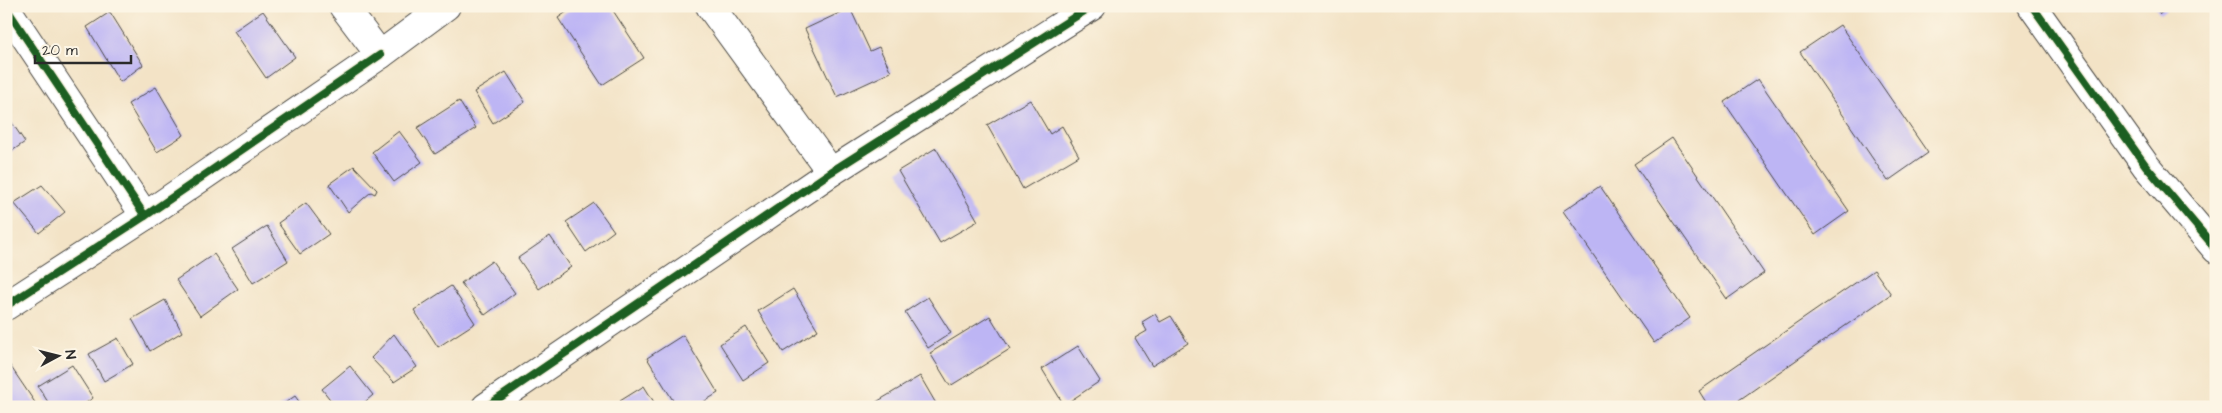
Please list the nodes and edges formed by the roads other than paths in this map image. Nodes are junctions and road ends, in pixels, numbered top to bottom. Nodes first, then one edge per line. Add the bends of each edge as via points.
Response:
1 (343, 6) edge
2 (446, 6) edge
3 (710, 6) edge
4 (1092, 6) edge
5 (2032, 6) edge
6 (6, 8) edge
7 (380, 55) junction
8 (831, 172) junction
9 (145, 216) junction
10 (2216, 249) edge
11 (6, 306) edge
12 (486, 407) edge

1 - 7 street
2 - 7 street
3 - 8 street
4 - 8 street
5 - 10 street via 2146,166
6 - 9 street
7 - 9 street
8 - 12 street
9 - 11 street

